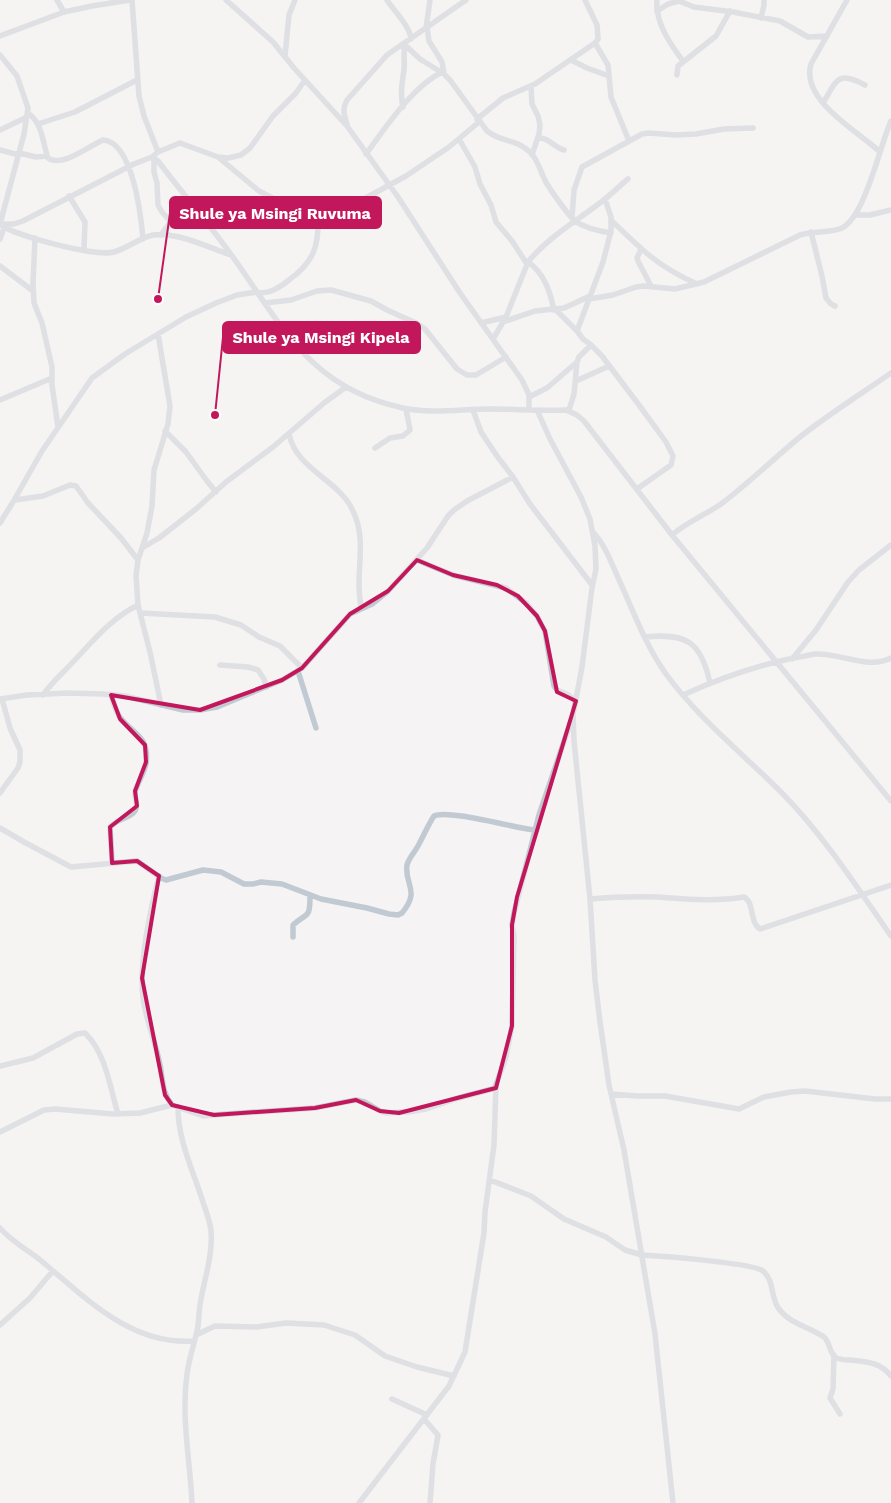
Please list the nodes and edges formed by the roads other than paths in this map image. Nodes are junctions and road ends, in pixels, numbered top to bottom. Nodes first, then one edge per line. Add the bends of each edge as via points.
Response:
1 (57, 0) edge
2 (131, 0) edge
3 (226, 0) edge
4 (296, 0) edge
5 (386, 0) edge
6 (430, 0) edge
7 (466, 0) edge
8 (585, 0) edge
9 (657, 0) edge
10 (764, 0) edge
11 (847, 0) edge
12 (730, 11) junction
13 (64, 12) junction
14 (657, 12) junction
15 (760, 18) junction
16 (427, 28) junction
17 (0, 36) edge
18 (827, 36) junction
19 (411, 39) junction
20 (595, 43) junction
21 (404, 45) junction
22 (0, 55) edge
23 (285, 57) junction
24 (571, 60) junction
25 (682, 61) junction
26 (443, 73) junction
27 (677, 75) dead end
28 (609, 76) junction
29 (137, 80) junction
30 (305, 80) junction
31 (865, 84) dead end
32 (531, 86) junction
33 (823, 103) junction
34 (402, 107) junction
35 (28, 115) junction
36 (478, 120) junction
37 (891, 121) edge
38 (38, 124) junction
39 (347, 126) junction
40 (753, 128) dead end
41 (0, 130) edge
42 (538, 138) junction
43 (458, 139) junction
44 (629, 141) junction
45 (0, 150) edge
46 (564, 150) dead end
47 (158, 152) junction
48 (880, 152) junction
49 (19, 154) junction
50 (366, 154) junction
51 (532, 155) junction
52 (47, 156) junction
53 (218, 157) junction
54 (153, 158) junction
55 (129, 166) junction
56 (628, 179) dead end
57 (389, 186) junction
58 (69, 196) junction
59 (188, 200) junction
60 (604, 200) junction
61 (891, 210) edge
62 (856, 215) junction
63 (318, 216) junction
64 (574, 219) junction
65 (611, 220) junction
66 (170, 221) junction
67 (2, 226) edge
68 (611, 232) junction
69 (811, 232) junction
70 (161, 235) junction
71 (0, 238) edge
72 (35, 238) junction
73 (143, 239) junction
74 (641, 249) junction
75 (84, 250) junction
76 (231, 255) junction
77 (528, 263) junction
78 (0, 266) edge
79 (696, 284) junction
80 (651, 286) junction
81 (33, 291) junction
82 (257, 293) junction
83 (590, 298) junction
84 (264, 303) junction
85 (835, 306) dead end
86 (555, 310) junction
87 (505, 319) junction
88 (481, 323) junction
89 (577, 331) junction
90 (158, 334) junction
91 (493, 339) junction
92 (591, 345) junction
93 (506, 357) junction
94 (577, 362) junction
95 (609, 366) junction
96 (891, 373) edge
97 (52, 378) junction
98 (576, 381) junction
99 (346, 387) junction
100 (529, 397) junction
101 (0, 400) edge
102 (406, 409) junction
103 (473, 410) junction
104 (529, 410) junction
105 (537, 410) junction
106 (569, 410) junction
107 (58, 427) junction
108 (166, 431) junction
109 (289, 434) junction
110 (375, 448) dead end
111 (513, 477) junction
112 (637, 489) junction
113 (216, 492) junction
114 (14, 500) junction
115 (0, 523) edge
116 (592, 530) junction
117 (672, 535) junction
118 (891, 545) edge
119 (142, 548) junction
120 (138, 560) junction
121 (417, 560) junction
122 (592, 585) junction
123 (138, 605) junction
124 (361, 608) junction
125 (140, 613) junction
126 (644, 637) junction
127 (891, 658) edge
128 (792, 659) junction
129 (777, 662) junction
130 (220, 665) dead end
131 (300, 670) junction
132 (710, 683) junction
133 (266, 687) junction
134 (44, 694) junction
135 (111, 695) junction
136 (683, 695) junction
137 (1, 699) edge
138 (576, 701) junction
139 (161, 705) junction
140 (573, 715) junction
141 (316, 728) dead end
142 (0, 793) edge
143 (891, 801) edge
144 (0, 828) edge
145 (535, 830) junction
146 (112, 863) junction
147 (159, 876) junction
148 (891, 885) edge
149 (863, 895) junction
150 (310, 896) junction
151 (590, 899) junction
152 (891, 936) edge
153 (293, 937) dead end
154 (0, 1066) edge
155 (496, 1088) junction
156 (612, 1094) junction
157 (891, 1099) edge
158 (175, 1106) junction
159 (118, 1114) junction
160 (0, 1132) edge
161 (490, 1180) junction
162 (0, 1228) edge
163 (642, 1255) junction
164 (52, 1272) junction
165 (0, 1325) edge
166 (195, 1338) junction
167 (834, 1355) junction
168 (454, 1376) junction
169 (891, 1376) edge
170 (392, 1398) dead end
171 (840, 1414) dead end
172 (425, 1417) junction
173 (192, 1503) edge
174 (359, 1503) edge
175 (430, 1503) edge
176 (673, 1503) edge

1 - 13 street
2 - 13 street
2 - 29 street
3 - 23 street
4 - 23 street via 289,15
5 - 19 street via 406,26
6 - 16 street
7 - 16 street
8 - 20 street via 598,33
9 - 14 street
10 - 15 street
11 - 18 street
12 - 14 street via 694,7 676,1
12 - 15 street
12 - 25 street via 716,36
13 - 17 street
14 - 25 street
15 - 18 street via 784,22 808,37
16 - 19 street
16 - 26 street via 429,41 442,62
18 - 33 street via 808,73 813,90
19 - 21 street
20 - 24 street
20 - 28 street via 608,65
21 - 26 street via 420,60
21 - 34 street
21 - 39 street via 383,59 347,100 343,114
22 - 35 street via 17,76
23 - 30 street
24 - 28 street
24 - 32 street
25 - 27 street
26 - 34 street via 424,85
26 - 36 street
28 - 44 street via 611,97
29 - 38 street via 75,112
29 - 47 street via 144,116
30 - 39 street
30 - 53 street via 272,116 245,153
31 - 33 street via 840,78
32 - 36 street via 503,98
32 - 42 street via 532,104 540,120
33 - 48 street
34 - 50 street
35 - 38 street
35 - 41 street
35 - 49 street
36 - 43 street
36 - 51 street via 493,136 514,141
37 - 48 street
38 - 52 street
39 - 50 street
40 - 44 street via 682,135 649,132
42 - 46 street via 547,139
42 - 51 street
43 - 57 street
43 - 77 street via 475,167 496,222
44 - 64 street via 582,167 574,190
45 - 49 street
47 - 53 street via 180,143
47 - 54 street
48 - 62 street
49 - 52 street
49 - 67 street
50 - 57 street
51 - 64 street via 546,182
52 - 55 street via 54,161 69,158 108,140 114,143
53 - 63 street via 259,191 303,214
54 - 55 street
54 - 59 street
54 - 66 street via 158,205
55 - 58 street
55 - 73 street via 140,210
56 - 60 street
57 - 63 street via 338,213
57 - 88 street
58 - 67 street via 24,221 0,224
58 - 75 street via 85,222
59 - 66 street
59 - 76 street
60 - 64 street
60 - 65 street
61 - 62 street
62 - 69 street via 838,230
63 - 82 street via 317,240 302,271 272,292
64 - 68 street via 593,230
64 - 77 street
65 - 68 street
65 - 74 street
66 - 70 street
67 - 71 street
67 - 72 street
68 - 83 street
69 - 79 street
69 - 85 street via 826,298
70 - 73 street
70 - 76 street via 188,240
72 - 75 street
72 - 81 street
73 - 75 street via 114,252
74 - 79 street via 671,272
74 - 80 street via 637,258
76 - 82 street
77 - 86 street via 540,272
77 - 87 street
78 - 81 street
79 - 80 street via 675,289
80 - 83 street
81 - 97 street
82 - 84 street
82 - 90 street via 245,293 216,303
83 - 86 street
83 - 89 street
84 - 93 street via 291,300 317,291 349,294 416,323 467,376
84 - 99 street via 303,354
86 - 87 street via 535,311
86 - 89 street
87 - 88 street
87 - 91 street
88 - 91 street
89 - 92 street
90 - 107 street via 92,378
90 - 108 street via 170,406
91 - 93 street
92 - 94 street
92 - 95 street
93 - 100 street
94 - 98 street
94 - 100 street via 547,388
95 - 98 street
95 - 112 street via 673,456 671,465
96 - 117 street via 816,424 721,504
97 - 101 street
97 - 107 street
98 - 106 street
99 - 102 street
99 - 109 street
100 - 104 street
102 - 103 street
102 - 110 street via 410,430
103 - 104 street
103 - 111 street via 481,432
104 - 105 street
105 - 106 street
105 - 116 street via 581,496
106 - 112 street via 584,420
107 - 114 street
108 - 113 street
108 - 119 street via 154,470 152,506
109 - 113 street
109 - 124 street via 291,444 303,461 352,507 362,544
111 - 121 street via 454,510
111 - 122 street
112 - 117 street
113 - 119 street
114 - 115 street
114 - 120 street via 76,486
116 - 122 street via 596,560
116 - 126 street via 606,550
117 - 129 street
118 - 128 street via 848,582
119 - 120 street
120 - 123 street
121 - 124 street via 378,600
121 - 138 street via 453,575 506,588 526,602 545,631 556,690
122 - 138 street
123 - 125 street
123 - 134 street via 104,628
124 - 131 street via 350,614
125 - 131 street via 215,617 241,625 280,646
125 - 139 street
126 - 132 street via 688,640 699,652
126 - 136 street
127 - 128 street via 878,663 823,654
128 - 129 street
129 - 132 street
129 - 143 street
130 - 133 street via 258,670
131 - 133 street
131 - 141 street
132 - 136 street
133 - 139 street via 217,707 200,710
134 - 135 street
134 - 137 street
135 - 139 street
135 - 146 street via 120,718 145,745 146,762 134,791 135,811 110,827
136 - 149 street via 783,794
137 - 142 street via 20,750 20,762
138 - 140 street
140 - 145 street
140 - 151 street
144 - 146 street via 71,867
145 - 150 street via 454,815 434,816 408,861 407,875 412,892 407,906 398,915
145 - 155 street via 512,925 512,1026
146 - 147 street via 138,861
147 - 150 street via 166,880 203,870 221,872 244,884 282,884
147 - 158 street via 153,896 142,978 147,1018 165,1095
148 - 149 street
149 - 151 street via 760,929 744,897 713,900 629,896
149 - 152 street
150 - 153 street via 306,916 293,924
151 - 156 street via 595,980
154 - 159 street via 33,1058 77,1034 85,1033 100,1058
155 - 158 street via 426,1109 399,1113 380,1111 356,1100 315,1108 214,1116 203,1116
155 - 161 street
156 - 157 street via 665,1096 739,1109 764,1097 805,1091
156 - 163 street
158 - 159 street
158 - 166 street via 182,1144 192,1166 211,1232 208,1270
159 - 160 street via 44,1110
161 - 163 street via 530,1196 564,1219 606,1237 625,1250
161 - 168 street via 464,1352
162 - 164 street
163 - 167 street via 760,1269 770,1281 780,1311 827,1340
163 - 176 street via 659,1360
164 - 165 street
164 - 166 street via 101,1311 128,1326 158,1338 183,1342
166 - 168 street via 215,1326 324,1325 355,1335 385,1356
166 - 173 street via 187,1373 184,1412
167 - 169 street via 842,1360 876,1364
167 - 171 street via 830,1398
168 - 172 street
170 - 172 street
172 - 174 street
172 - 175 street via 438,1435

